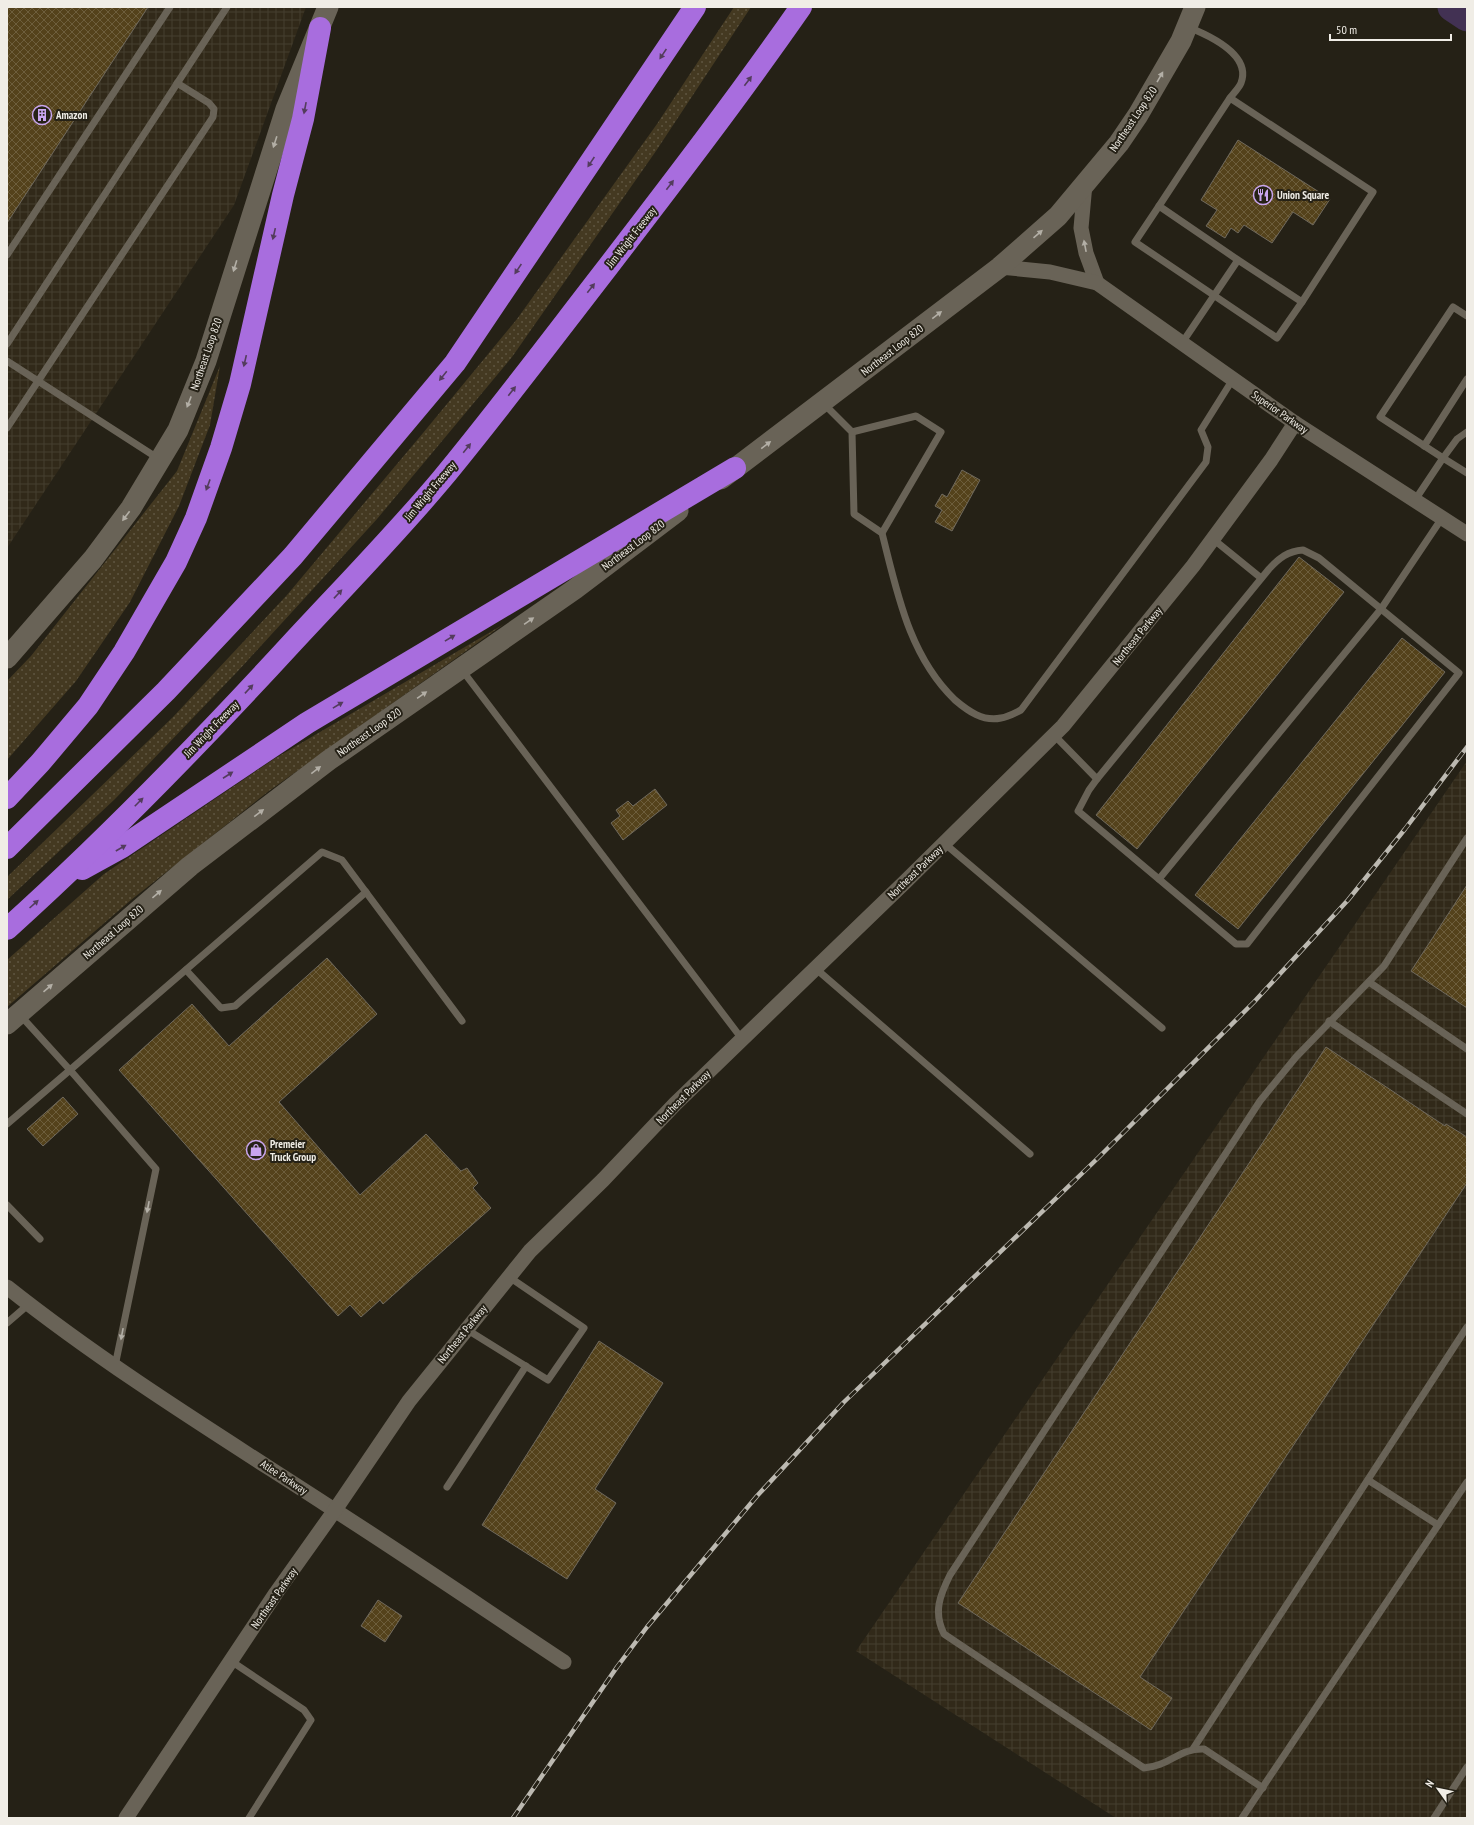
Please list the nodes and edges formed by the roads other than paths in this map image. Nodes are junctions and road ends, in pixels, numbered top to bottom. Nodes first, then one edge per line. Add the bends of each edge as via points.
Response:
1 (170, 7) edge
2 (227, 7) edge
3 (328, 7) edge
4 (696, 7) edge
5 (800, 7) edge
6 (1195, 7) edge
7 (1187, 27) junction
8 (320, 28) junction
9 (177, 84) junction
10 (1230, 98) junction
11 (1085, 184) junction
12 (1159, 206) junction
13 (7, 255) edge
14 (1238, 260) junction
15 (1000, 267) junction
16 (1097, 283) junction
17 (1214, 296) junction
18 (1302, 302) junction
19 (1467, 316) edge
20 (9, 335) edge
21 (1182, 343) junction
22 (7, 344) edge
23 (7, 361) edge
24 (1233, 379) junction
25 (1467, 379) edge
26 (38, 380) junction
27 (823, 402) junction
28 (1295, 423) junction
29 (7, 428) edge
30 (852, 432) junction
31 (1467, 432) edge
32 (1424, 446) junction
33 (1443, 458) junction
34 (161, 460) junction
35 (735, 468) junction
36 (1467, 473) edge
37 (1415, 500) junction
38 (1442, 518) junction
39 (882, 532) junction
40 (1467, 534) edge
41 (1213, 539) junction
42 (1262, 578) junction
43 (1381, 609) junction
44 (7, 658) edge
45 (460, 669) junction
46 (1054, 735) junction
47 (1097, 779) junction
48 (7, 798) edge
49 (1467, 838) edge
50 (944, 843) junction
51 (7, 848) edge
52 (1159, 879) junction
53 (62, 880) junction
54 (366, 892) junction
55 (7, 929) edge
56 (815, 968) junction
57 (186, 970) junction
58 (1369, 982) junction
59 (13, 1019) edge
60 (462, 1021) dead end
61 (1329, 1021) junction
62 (1162, 1028) dead end
63 (742, 1039) junction
64 (1467, 1048) edge
65 (70, 1070) junction
66 (1467, 1114) edge
67 (7, 1124) edge
68 (1030, 1154) dead end
69 (7, 1205) edge
70 (40, 1239) dead end
71 (509, 1276) junction
72 (7, 1287) edge
73 (28, 1304) junction
74 (7, 1324) edge
75 (1467, 1328) edge
76 (466, 1329) junction
77 (115, 1366) junction
78 (526, 1366) junction
79 (1368, 1480) junction
80 (1467, 1482) edge
81 (447, 1487) dead end
82 (335, 1510) junction
83 (1438, 1525) junction
84 (231, 1661) junction
85 (564, 1662) dead end
86 (1193, 1749) junction
87 (1467, 1767) edge
88 (1263, 1788) junction
89 (126, 1818) edge
90 (249, 1818) edge
91 (1242, 1818) edge
92 (1434, 1818) edge

1 - 13 lane
2 - 9 lane
3 - 8 main road, Northeast Loop 820
4 -> 51 highway via 450,369 293,556 166,691
53 -> 5 highway, Jim Wright Freeway via 213,728 439,482 663,195 753,76
6 - 7 main road, Northeast Loop 820
7 - 10 lane via 1208,35 1230,50 1242,66 1241,82
11 -> 7 main road, Northeast Loop 820 via 1138,115
8 -> 34 main road, Northeast Loop 820 via 286,109 206,361 178,430
8 -> 48 highway via 302,119 240,384 196,518 153,605 88,706
9 - 20 lane
9 - 26 lane via 209,103 214,109 212,117
10 - 12 lane
10 - 18 lane via 1373,192
15 -> 11 main road, Northeast Loop 820 via 1058,216
16 -> 11 street via 1086,253 1081,228
12 - 14 lane
12 - 17 lane via 1135,242
14 - 17 lane
14 - 18 lane
15 - 16 street via 1050,272
27 -> 15 main road, Northeast Loop 820
16 - 21 street, Superior Parkway
17 - 18 lane via 1277,338
17 - 21 lane
19 - 32 lane via 1453,307 1380,417
20 - 22 lane
21 - 24 street, Superior Parkway
23 - 26 lane
24 - 28 street, Superior Parkway
24 - 39 lane via 1202,430 1208,447 1206,462 1021,710 1008,716 982,717 967,711 945,690 927,666 910,632
25 - 32 lane
26 - 29 lane
26 - 34 lane
27 - 30 lane
35 -> 27 main road, Northeast Loop 820
28 - 37 street, Superior Parkway
28 - 41 street, Northeast Parkway
30 - 39 lane via 854,514
30 - 39 lane via 916,416 941,432
31 - 33 lane via 1457,439
32 - 33 lane
33 - 36 lane
33 - 37 lane
34 -> 44 main road, Northeast Loop 820 via 132,508 93,559
45 -> 35 main road, Northeast Loop 820 via 575,589
53 -> 35 highway via 122,847 307,724
37 - 38 street, Superior Parkway
38 - 40 street, Superior Parkway
38 - 43 lane
41 - 42 lane
41 - 46 street, Northeast Parkway via 1098,684
42 - 43 lane via 1278,559 1291,551 1304,550 1319,558
42 - 47 lane
43 - 52 lane
43 - 52 lane via 1459,673 1247,944 1236,944
59 -> 45 main road, Northeast Loop 820 via 190,866 329,760
45 - 63 lane
46 - 47 lane
46 - 50 street, Northeast Parkway
47 - 52 lane via 1078,811
49 - 58 lane via 1384,966
50 - 56 street, Northeast Parkway
50 - 62 lane
55 -> 53 highway, Jim Wright Freeway
54 - 57 lane via 235,1006 221,1008
54 - 57 lane via 342,860 322,852
54 - 60 lane
56 - 63 street, Northeast Parkway
56 - 68 lane
57 - 65 lane
58 - 61 lane
58 - 64 lane
59 - 65 lane
61 - 66 lane
61 - 86 lane via 1260,1101 955,1568 940,1595 939,1624 944,1634 1144,1768 1156,1767
63 - 71 street, Northeast Parkway via 530,1251
65 - 67 lane
65 -> 77 lane via 156,1169
69 - 70 lane
71 - 76 street, Northeast Parkway
71 - 78 lane via 584,1328 548,1380
72 - 73 street, Atlee Parkway
73 - 74 lane
73 - 77 street, Atlee Parkway
75 - 79 lane
76 - 78 lane
76 - 82 street, Northeast Parkway via 409,1401
77 - 82 street, Atlee Parkway
78 - 81 lane
79 - 83 lane
79 - 86 lane
80 - 83 lane
82 - 84 street, Northeast Parkway
82 - 85 street, Atlee Parkway
83 - 88 lane
84 - 89 street, Northeast Parkway
84 - 90 lane via 304,1710 311,1720
86 - 88 lane via 1204,1749
87 - 92 lane
88 - 91 lane

